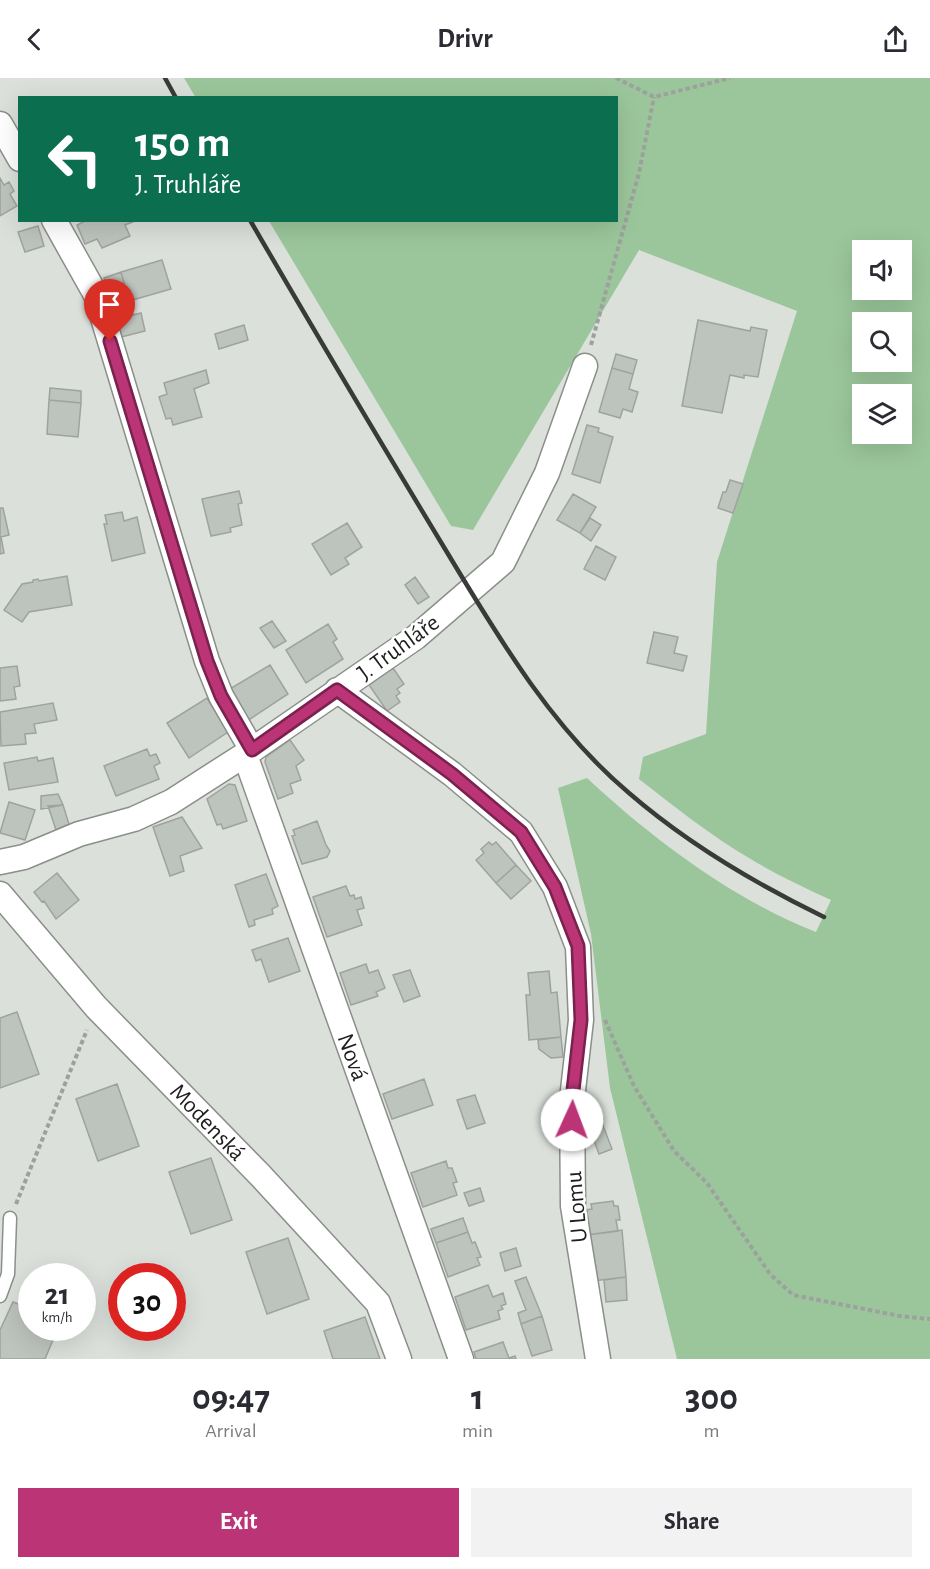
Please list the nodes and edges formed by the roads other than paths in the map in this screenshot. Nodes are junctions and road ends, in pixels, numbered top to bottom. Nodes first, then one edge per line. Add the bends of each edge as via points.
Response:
1 (0, 124) edge
2 (18, 156) edge
3 (55, 222) edge
4 (585, 366) road end
5 (337, 690) junction
6 (249, 753) junction
7 (0, 862) edge
8 (0, 894) edge
9 (10, 1218) road end
10 (0, 1296) edge
11 (399, 1359) edge
12 (461, 1359) edge
13 (598, 1359) edge

1 - 2 street
3 - 6 street, Nová via 96,295 207,661
4 - 5 street, J. Truhláře via 547,473 503,562 416,638
5 - 6 street, J. Truhláře
5 - 13 street, U Lomu via 452,774 521,832 559,897 578,946 581,1020 572,1099 573,1206
6 - 7 street, J. Truhláře via 171,802 134,819
6 - 12 street, Nová
8 - 11 street, Modenská via 96,1007 378,1303
9 - 10 lane via 8,1274

